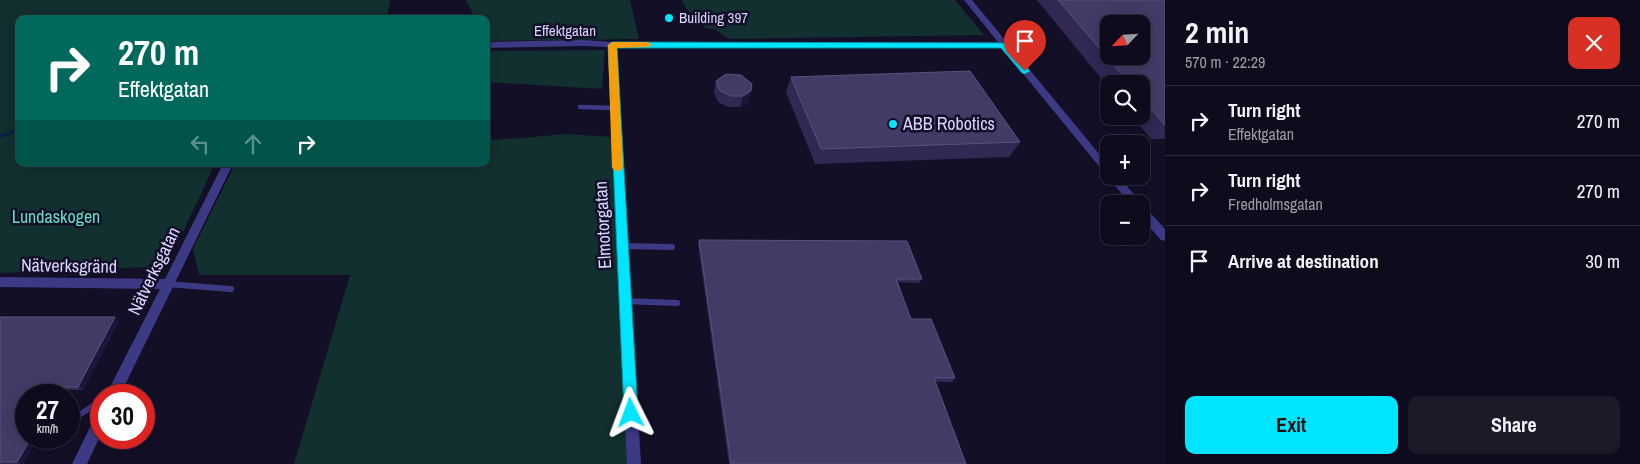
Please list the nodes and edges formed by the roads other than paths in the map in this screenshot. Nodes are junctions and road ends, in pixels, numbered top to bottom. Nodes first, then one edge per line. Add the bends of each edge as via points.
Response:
1 (968, 0) edge
2 (490, 45) edge
3 (612, 45) junction
4 (1004, 45) junction
5 (580, 107) dead end
6 (615, 108) junction
7 (1100, 161) edge
8 (226, 167) edge
9 (1120, 185) edge
10 (1128, 195) edge
11 (1150, 220) edge
12 (1165, 237) edge
13 (622, 246) junction
14 (672, 247) dead end
15 (0, 282) edge
16 (167, 284) junction
17 (232, 289) dead end
18 (624, 301) junction
19 (677, 303) dead end
20 (118, 384) edge
21 (90, 442) edge
22 (79, 464) edge
23 (634, 464) edge

1 - 4 street
2 - 3 street, Effektgatan
3 - 4 street, Effektgatan
3 - 6 street, Elmotorgatan
4 - 7 street
5 - 6 lane
6 - 13 street, Elmotorgatan
8 - 16 street, Nätverksgatan
9 - 10 street
11 - 12 street
13 - 14 lane
13 - 18 street, Elmotorgatan
15 - 16 street, Nätverksgränd
16 - 17 lane
16 - 20 street, Nätverksgatan
18 - 19 lane
18 - 23 street, Elmotorgatan
21 - 22 street

